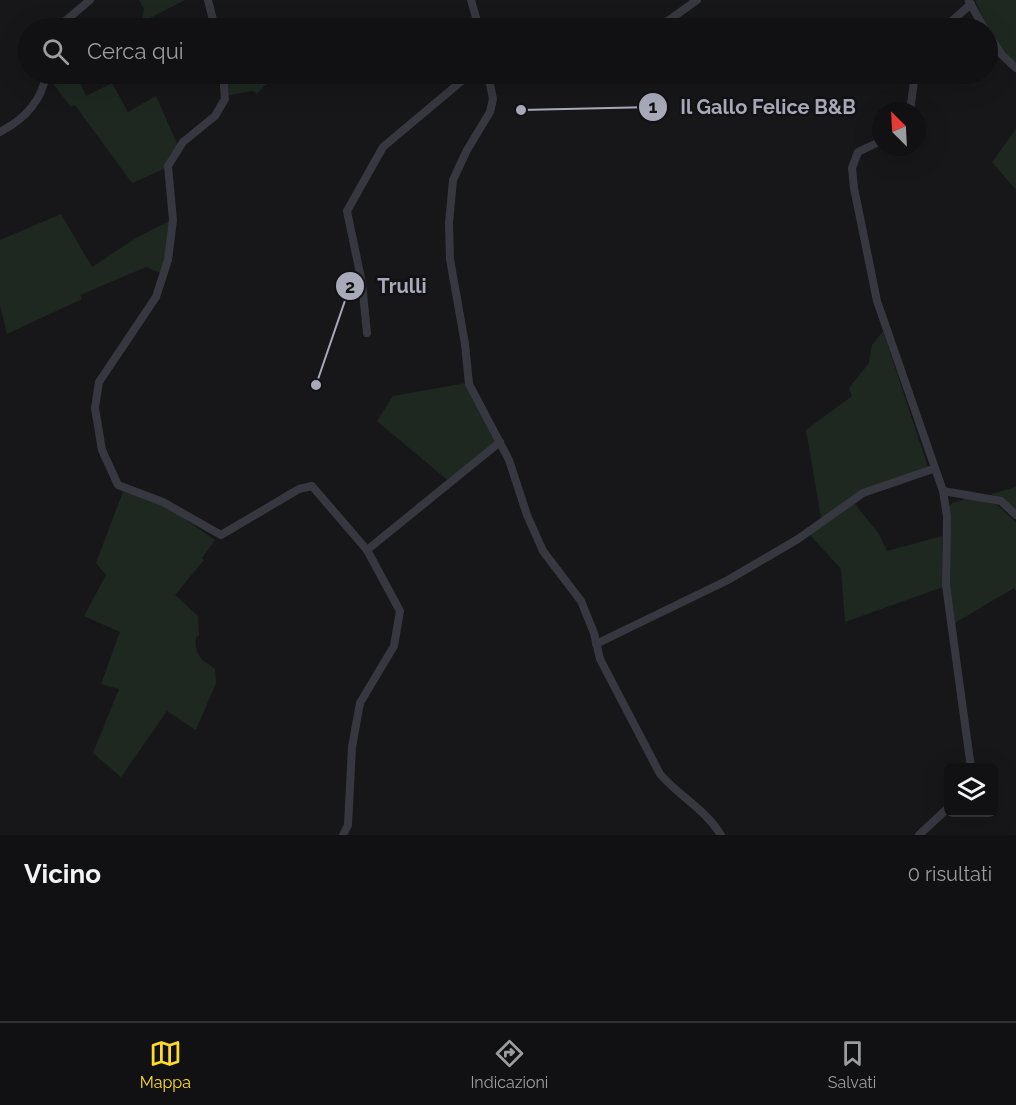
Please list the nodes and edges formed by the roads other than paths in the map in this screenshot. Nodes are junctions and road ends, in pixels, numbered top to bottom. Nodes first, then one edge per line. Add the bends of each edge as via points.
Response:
1 (90, 0) edge
2 (208, 0) edge
3 (471, 0) edge
4 (697, 0) edge
5 (970, 2) edge
6 (67, 18) edge
7 (212, 18) edge
8 (476, 18) edge
9 (672, 18) edge
10 (954, 18) edge
11 (979, 18) edge
12 (998, 49) edge
13 (1016, 68) edge
14 (44, 84) edge
15 (224, 84) edge
16 (458, 84) edge
17 (490, 84) edge
18 (914, 84) edge
19 (911, 102) edge
20 (0, 132) edge
21 (872, 145) edge
22 (367, 333) dead end
23 (500, 442) junction
24 (933, 469) junction
25 (943, 491) junction
26 (1016, 515) edge
27 (367, 550) junction
28 (596, 644) junction
29 (970, 763) edge
30 (944, 812) edge
31 (343, 835) edge
32 (721, 835) edge
33 (919, 835) edge

1 - 6 street
2 - 7 street
3 - 8 street
4 - 9 street
5 - 10 street
5 - 11 street
12 - 13 street
14 - 20 street via 35,104
15 - 27 street via 225,99 215,116 183,142 168,166 173,220 168,260 156,297 99,382 95,408 102,450 118,485 163,502 221,535 299,489 312,486
16 - 22 street via 383,147 347,211 362,283
17 - 23 street via 490,112 453,180 450,259 469,384
18 - 19 street
21 - 24 street via 858,152 852,168 854,188 877,301
23 - 27 street
23 - 28 street via 543,551 581,601
24 - 25 street
24 - 28 street via 863,493 798,539 728,580
25 - 26 street via 1001,501
25 - 29 street via 946,585
27 - 31 street via 400,611 394,646 360,703 352,747 348,825
28 - 32 street via 600,659 660,774 709,816
30 - 33 street

